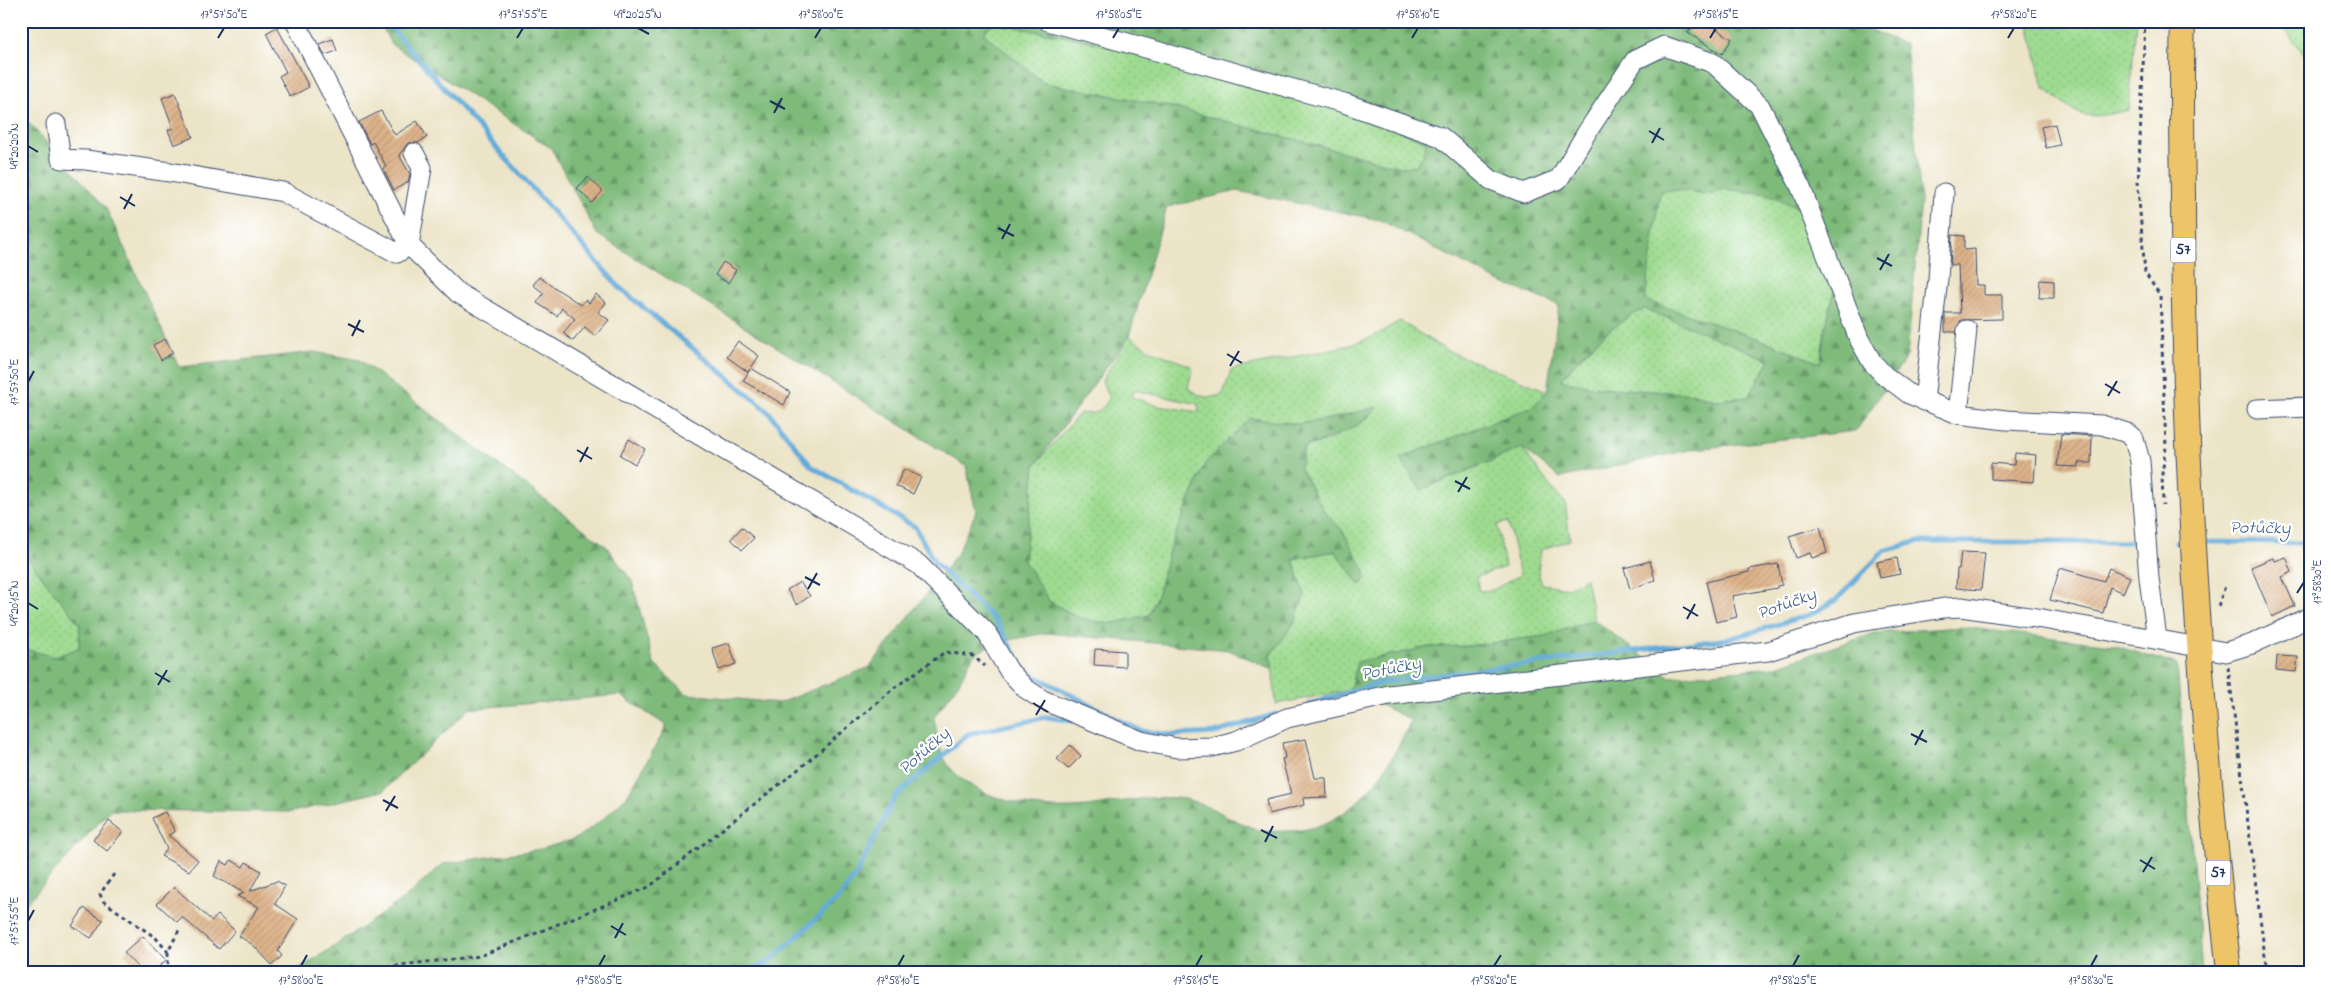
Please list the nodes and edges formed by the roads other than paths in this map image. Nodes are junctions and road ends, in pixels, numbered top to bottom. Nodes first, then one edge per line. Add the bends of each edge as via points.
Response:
1 (295, 21) edge
2 (1048, 21) edge
3 (2183, 21) edge
4 (56, 124) dead end
5 (414, 153) dead end
6 (1944, 192) dead end
7 (409, 245) junction
8 (1967, 330) dead end
9 (1924, 401) junction
10 (2310, 407) edge
11 (2257, 409) dead end
12 (1958, 414) junction
13 (2310, 617) edge
14 (2157, 640) junction
15 (2201, 646) junction
16 (2229, 972) edge

1 - 7 street
2 - 9 street via 1344,103 1441,137 1492,180 1524,193 1559,179 1635,60 1664,46 1713,63 1760,106 1801,188 1852,323 1872,362 1896,385
3 - 15 main road, 57 via 2184,314
4 - 7 street via 61,158 170,172 283,192 397,252
5 - 7 street via 422,168
6 - 9 street
7 - 14 street via 458,293 918,564 986,632 1010,672 1026,689 1043,700 1141,741 1177,748 1212,747 1236,741 1287,718 1389,695 1768,651 1854,623 1944,608 1961,607 2043,619
8 - 12 street
9 - 12 street
10 - 11 street
12 - 14 street via 2102,425 2127,433 2134,439 2140,461
13 - 15 street via 2252,644 2226,652
14 - 15 street
15 - 16 main road, 57 via 2217,863

